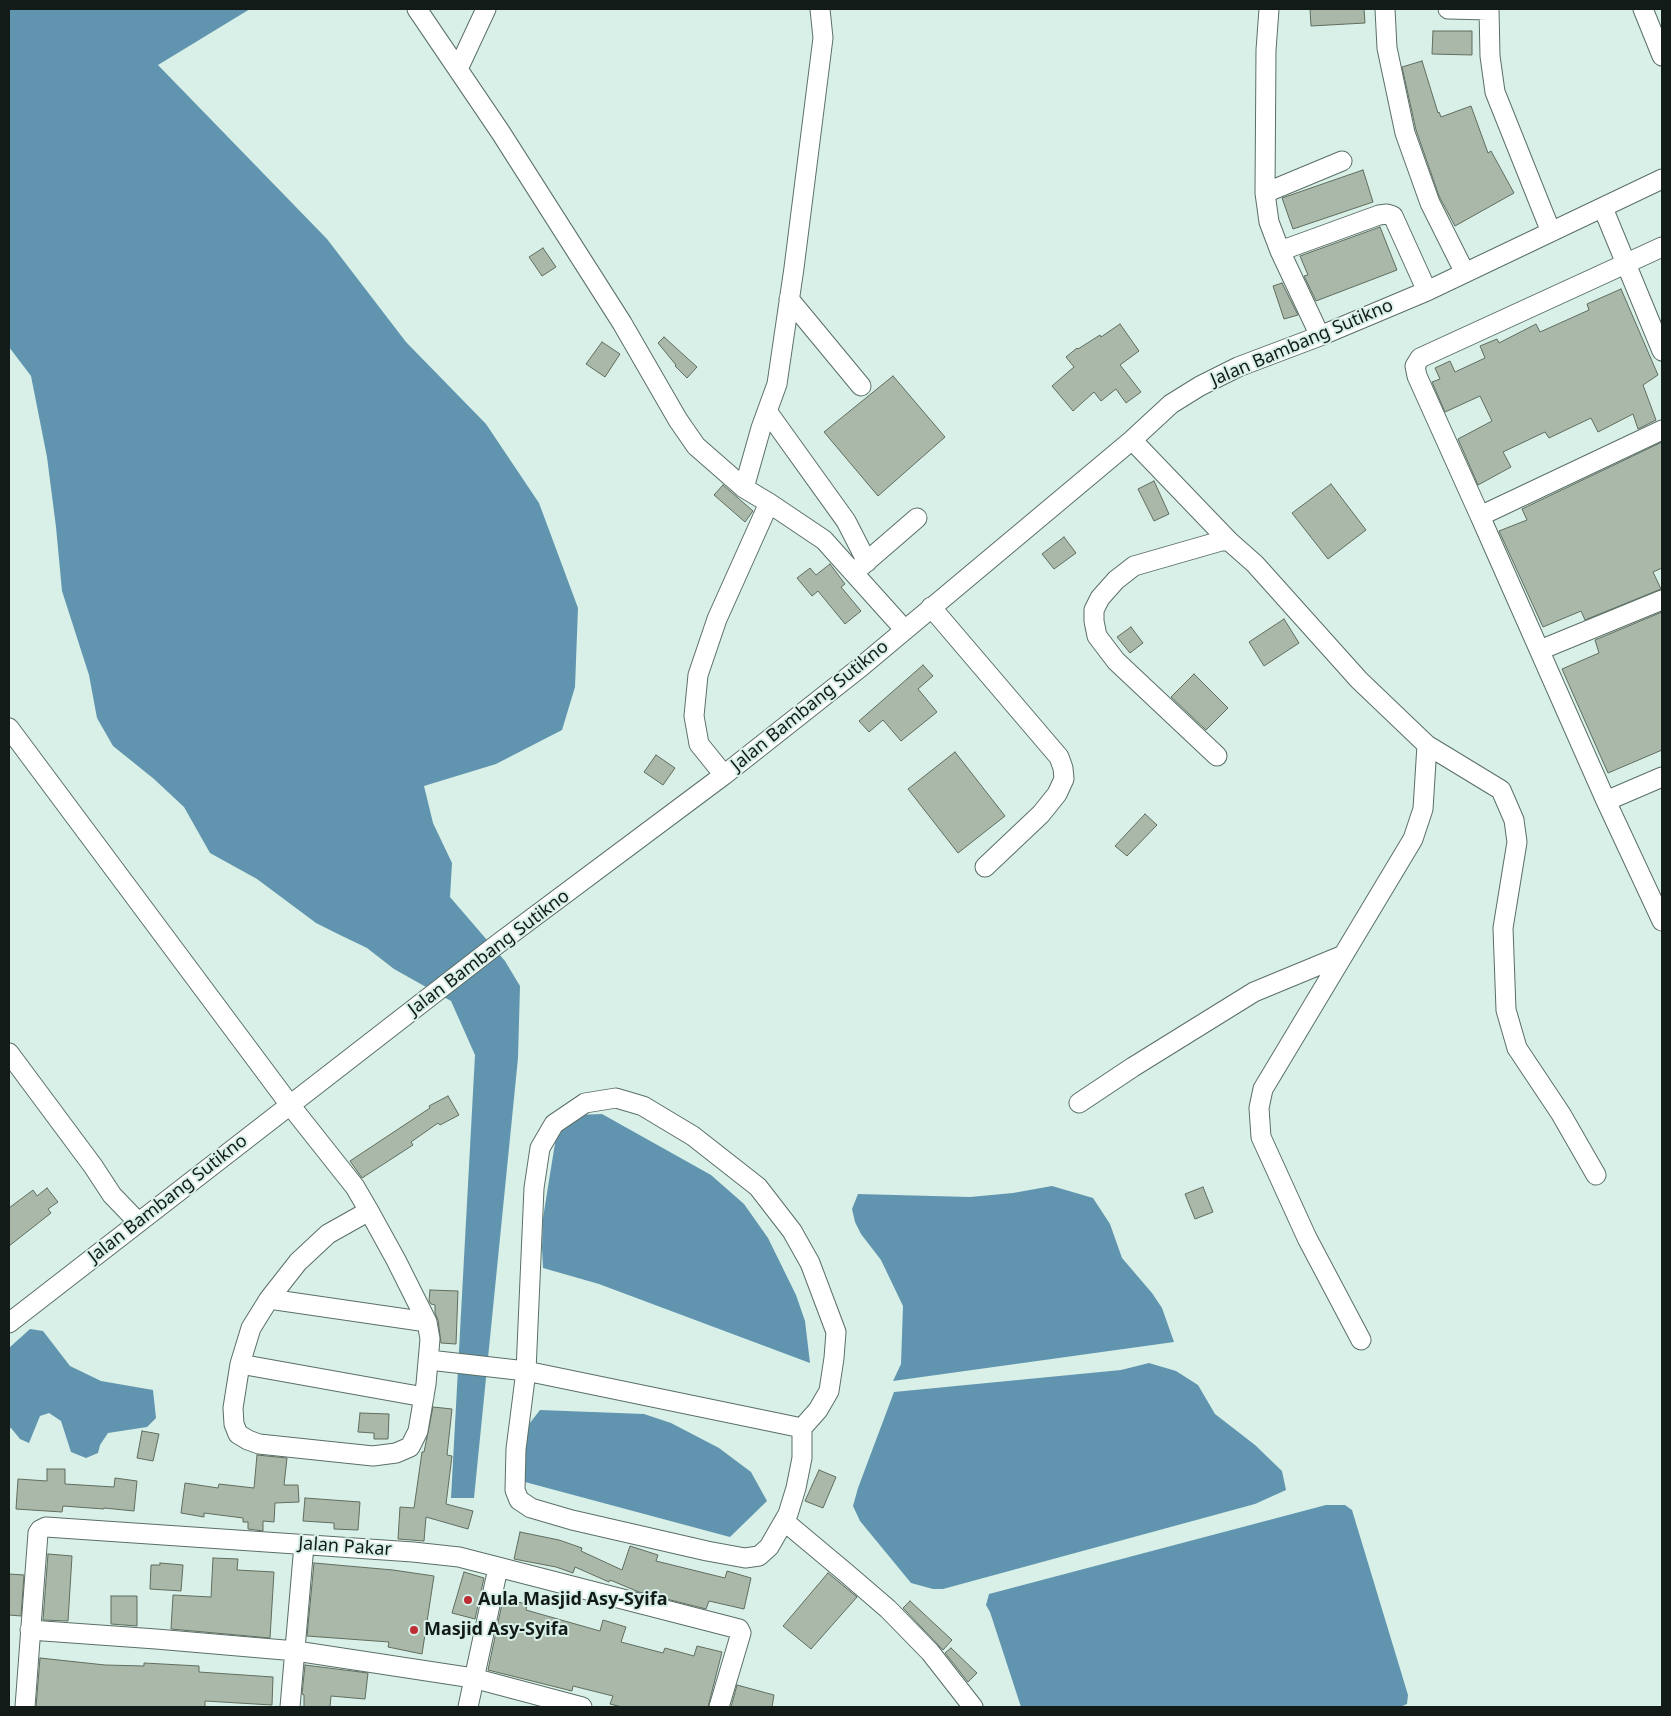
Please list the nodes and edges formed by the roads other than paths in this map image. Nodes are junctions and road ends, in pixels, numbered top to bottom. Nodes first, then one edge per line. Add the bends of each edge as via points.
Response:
1 (417, 9) edge
2 (486, 9) edge
3 (820, 9) edge
4 (1269, 9) edge
5 (1385, 9) edge
6 (1448, 9) edge
7 (1642, 9) edge
8 (1489, 10) edge
9 (1662, 56) edge
10 (458, 69) junction
11 (1342, 161) dead end
12 (1662, 179) edge
13 (1265, 192) junction
14 (1603, 208) junction
15 (1551, 232) junction
16 (1662, 247) edge
17 (1280, 250) junction
18 (1626, 264) junction
19 (1465, 273) junction
20 (1427, 291) junction
21 (790, 300) junction
22 (1320, 336) junction
23 (1662, 351) edge
24 (861, 386) dead end
25 (767, 411) junction
26 (1662, 430) edge
27 (1132, 440) junction
28 (744, 488) junction
29 (769, 503) junction
30 (1480, 516) junction
31 (916, 518) dead end
32 (1229, 541) junction
33 (860, 568) junction
34 (1662, 600) edge
35 (930, 607) junction
36 (904, 629) junction
37 (1540, 650) junction
38 (9, 728) edge
39 (1427, 745) junction
40 (1217, 756) dead end
41 (724, 775) junction
42 (1662, 777) edge
43 (1606, 801) junction
44 (985, 867) dead end
45 (1662, 921) edge
46 (1342, 956) junction
47 (9, 1053) edge
48 (1080, 1103) dead end
49 (290, 1105) junction
50 (1596, 1175) dead end
51 (369, 1211) junction
52 (138, 1222) junction
53 (269, 1299) junction
54 (427, 1322) junction
55 (9, 1323) edge
56 (1361, 1340) dead end
57 (429, 1360) junction
58 (240, 1364) junction
59 (519, 1370) junction
60 (424, 1397) junction
61 (802, 1428) junction
62 (784, 1521) junction
63 (304, 1545) junction
64 (498, 1568) junction
65 (30, 1630) junction
66 (296, 1651) junction
67 (473, 1678) junction
68 (25, 1707) edge
69 (290, 1707) edge
70 (468, 1707) edge
71 (582, 1707) edge
72 (719, 1707) edge
73 (973, 1707) edge

1 - 10 street
2 - 10 street
3 - 21 street via 823,38
4 - 13 street
5 - 19 street via 1387,48 1405,133 1430,203
6 - 8 street
7 - 9 street
8 - 15 street via 1495,92
10 - 28 street via 579,254 678,420 696,446
11 - 13 street
12 - 14 street, Jalan Bambang Sutikno
13 - 17 street via 1268,222
14 - 15 street, Jalan Bambang Sutikno
14 - 18 street
15 - 19 street, Jalan Bambang Sutikno
16 - 18 street
17 - 20 street via 1387,214 1394,216
17 - 22 street
18 - 23 street
18 - 30 street via 1420,358 1416,363 1417,376
19 - 20 street, Jalan Bambang Sutikno
20 - 22 street, Jalan Bambang Sutikno
21 - 24 street
21 - 25 street via 777,384
22 - 27 street, Jalan Bambang Sutikno via 1238,367 1200,386 1171,404
25 - 28 street
25 - 33 street via 846,521
26 - 30 street
27 - 32 street
27 - 35 street, Jalan Bambang Sutikno
28 - 29 street
29 - 33 street
29 - 41 street via 716,619 698,675 694,716 700,744
30 - 37 street
31 - 33 street
32 - 39 street via 1255,564 1359,680
32 - 40 street via 1134,566 1116,580 1094,610 1097,636 1116,661
33 - 36 street
34 - 37 street
35 - 36 street, Jalan Bambang Sutikno
35 - 44 street via 1059,757 1063,768 1064,779 1057,794
36 - 41 street, Jalan Bambang Sutikno
37 - 43 street
38 - 49 street
39 - 46 street via 1423,809 1413,838
39 - 50 street via 1501,790 1514,820 1517,842 1503,928 1506,1010 1517,1048 1561,1114
41 - 49 street, Jalan Bambang Sutikno
42 - 43 street
43 - 45 street
46 - 48 street via 1254,992
46 - 56 street via 1263,1089 1259,1108 1261,1137 1307,1238
47 - 52 street via 112,1195
49 - 51 street via 355,1187
49 - 52 street, Jalan Bambang Sutikno
51 - 53 street via 328,1234 298,1262
51 - 54 street
52 - 55 street, Jalan Bambang Sutikno
53 - 54 street
53 - 58 street via 251,1328
54 - 57 street
57 - 59 street
57 - 60 street
58 - 60 street
58 - 60 street via 233,1408 234,1424 238,1434 259,1444 373,1456 396,1452 410,1446 418,1431
59 - 61 street
59 - 61 street via 540,1148 554,1124 585,1102 616,1098 643,1106 693,1136 758,1187 792,1230 810,1263 836,1332 829,1391
59 - 62 street via 515,1490 519,1500 531,1508 745,1558 759,1556 769,1547
61 - 62 street via 802,1458
62 - 73 street via 888,1609 930,1652
63 - 64 street, Jalan Pakar via 459,1557
63 - 65 street, Jalan Pakar via 43,1528 38,1533
63 - 66 street
64 - 67 street
64 - 72 street, Jalan Pakar via 740,1630
65 - 66 street
65 - 68 street, Jalan Pakar
66 - 67 street
66 - 69 street
67 - 70 street
67 - 71 street

